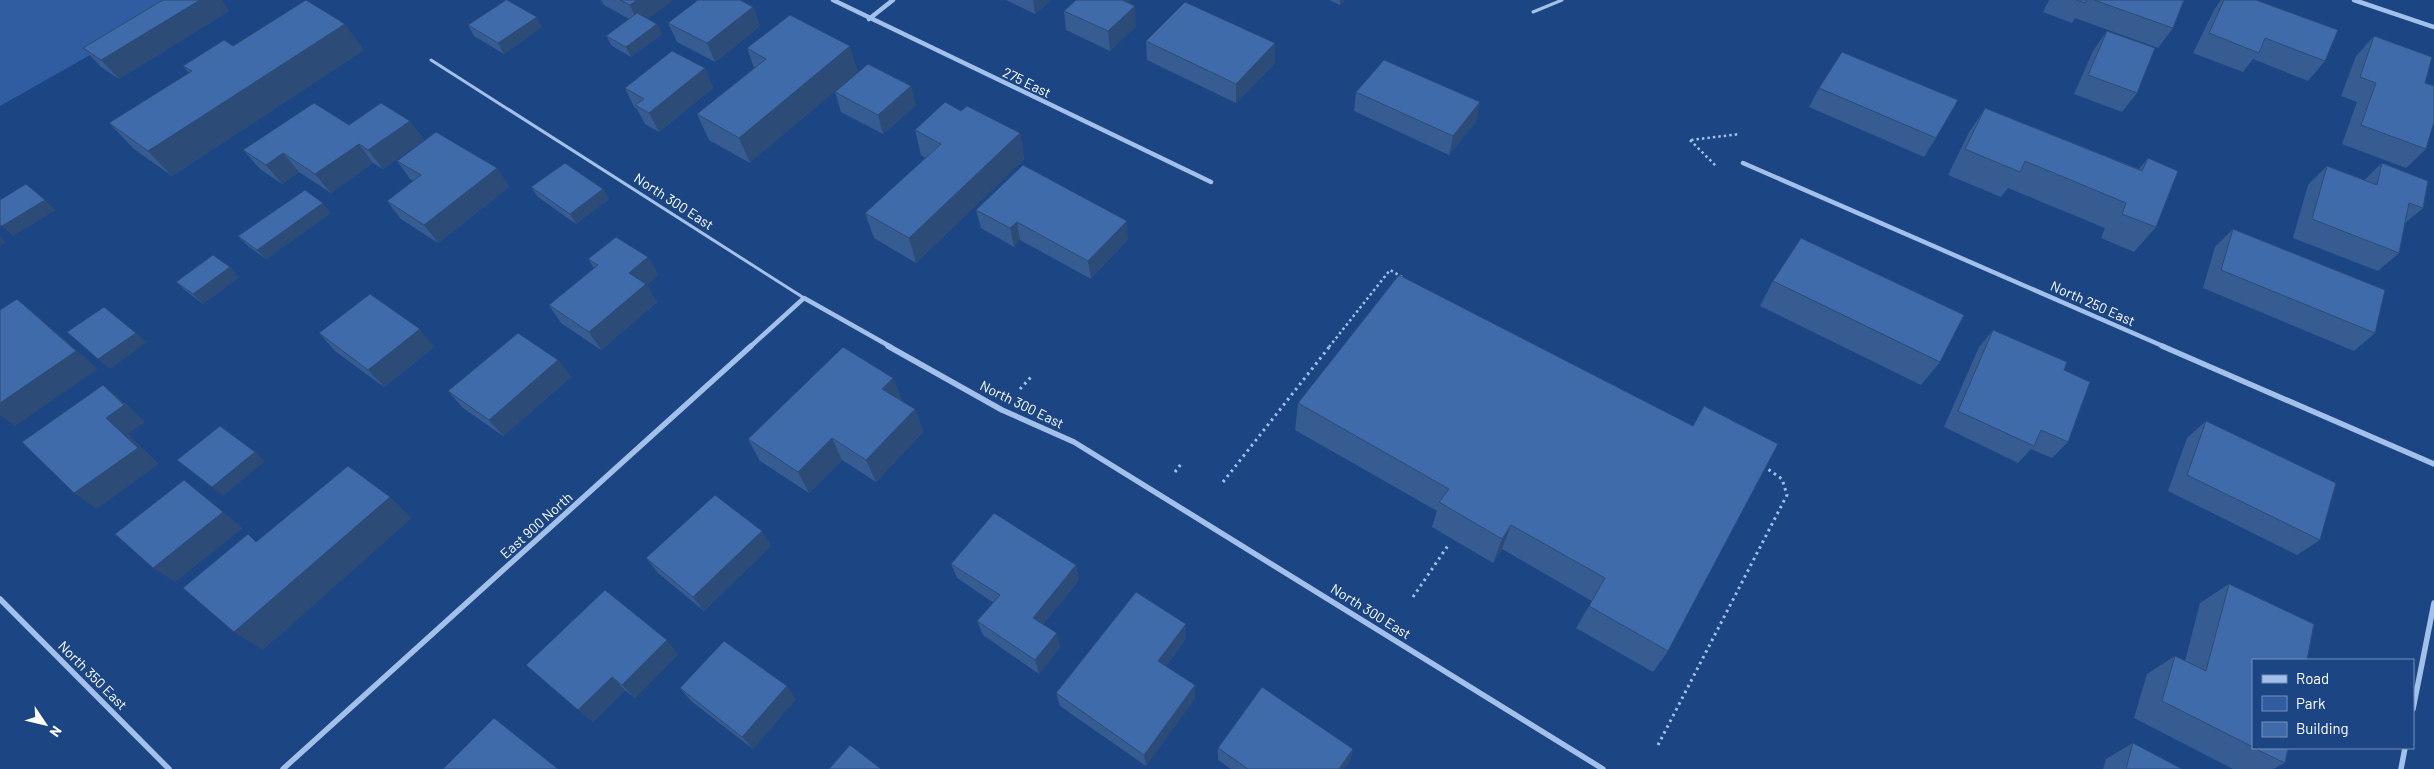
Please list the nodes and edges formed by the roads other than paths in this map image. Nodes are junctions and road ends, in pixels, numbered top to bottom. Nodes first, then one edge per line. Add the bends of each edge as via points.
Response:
1 (834, 0) edge
2 (893, 0) edge
3 (1562, 0) edge
4 (2354, 0) edge
5 (1532, 12) dead end
6 (870, 19) junction
7 (2434, 27) edge
8 (431, 60) dead end
9 (1744, 163) dead end
10 (1211, 182) dead end
11 (804, 298) junction
12 (2434, 464) edge
13 (0, 600) edge
14 (2434, 603) edge
15 (2414, 704) edge
16 (2405, 749) edge
17 (169, 769) edge
18 (283, 769) edge
19 (1604, 769) edge
20 (2401, 769) edge

1 - 6 street, 275 East
2 - 6 street
3 - 5 lane
4 - 7 street
6 - 10 street, 275 East
8 - 11 lane, North 300 East
9 - 12 street, North 250 East
11 - 18 street, East 900 North
11 - 19 street, North 300 East via 1002,410 1074,442
13 - 17 street, North 350 East
14 - 15 street
16 - 20 street

